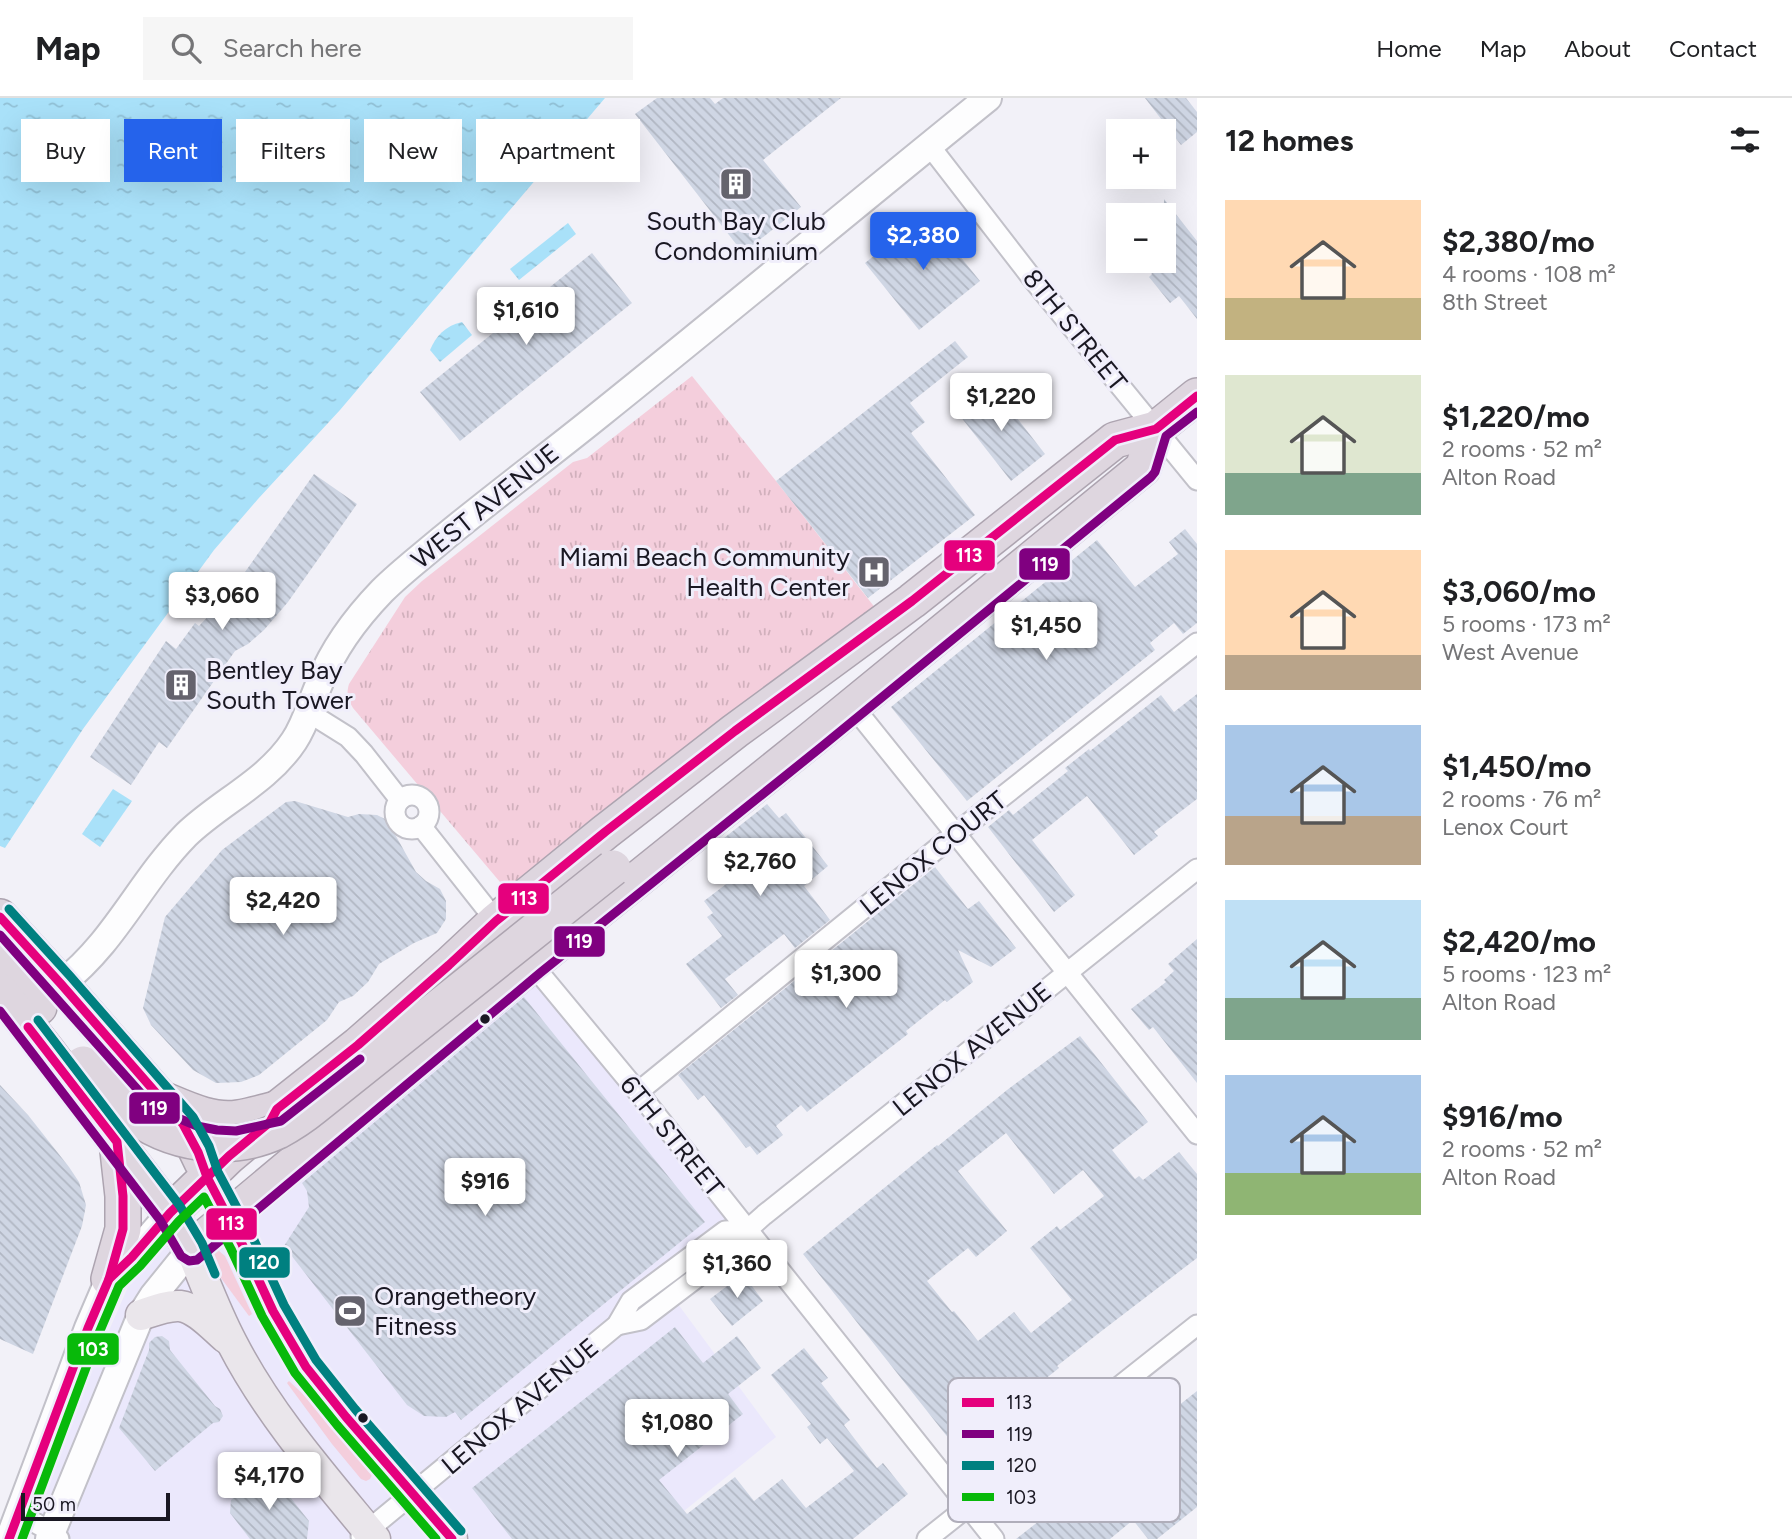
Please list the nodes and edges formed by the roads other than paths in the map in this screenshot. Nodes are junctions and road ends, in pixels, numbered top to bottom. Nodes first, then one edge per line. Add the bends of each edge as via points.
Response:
1 (988, 98) edge
2 (929, 145) junction
3 (1197, 396) edge
4 (1156, 429) junction
5 (1197, 480) edge
6 (1197, 643) edge
7 (852, 705) junction
8 (308, 712) junction
9 (955, 834) junction
10 (1197, 869) edge
11 (507, 911) junction
12 (1, 918) edge
13 (0, 957) edge
14 (532, 964) junction
15 (1067, 973) junction
16 (61, 984) junction
17 (0, 991) edge
18 (638, 1092) junction
19 (162, 1099) junction
20 (277, 1109) junction
21 (1197, 1134) edge
22 (117, 1142) junction
23 (207, 1177) junction
24 (170, 1213) junction
25 (228, 1217) junction
26 (747, 1230) junction
27 (191, 1249) junction
28 (109, 1279) junction
29 (141, 1315) junction
30 (1197, 1325) edge
31 (232, 1343) junction
32 (1130, 1378) edge
33 (948, 1481) edge
34 (414, 1494) junction
35 (17, 1513) junction
36 (948, 1522) edge
37 (981, 1522) edge
38 (367, 1536) edge
39 (53, 1537) edge
40 (9, 1539) edge
41 (452, 1539) edge
42 (927, 1539) edge
43 (994, 1539) edge

1 - 2 street, WEST AVENUE
2 - 4 street, 8TH STREET
2 - 8 street, WEST AVENUE via 390,584 339,642
3 - 4 highway
4 - 5 street, 8TH STREET
4 - 7 highway via 1143,468
4 - 11 highway via 1115,440
4 - 13 highway, bridge via 1138,460 940,609 314,1107 277,1131 215,1145 175,1138 142,1122 109,1094
6 - 9 street, LENOX COURT
7 - 9 street
7 - 14 highway
8 - 11 street via 348,737 400,800 415,795 424,801 428,814 421,826
8 - 16 street, WEST AVENUE via 302,729 278,761 187,835 96,952
9 - 15 street
9 - 18 street, LENOX COURT
10 - 15 street, LENOX AVENUE
11 - 14 highway via 514,920 517,941
11 - 20 highway via 358,1045
12 - 16 highway
14 - 18 street, 6TH STREET
14 - 25 highway
15 - 21 street
15 - 26 street, LENOX AVENUE
16 - 19 highway
17 - 22 highway
18 - 26 street, 6TH STREET
19 - 20 highway via 219,1118 236,1119
19 - 23 highway via 188,1133
20 - 23 highway via 270,1122
22 - 24 highway
22 - 28 highway via 123,1229
23 - 24 highway
23 - 25 highway
24 - 27 highway
24 - 28 street
25 - 27 highway
25 - 34 main road via 306,1367
26 - 33 street, 6TH STREET
26 - 34 street, LENOX AVENUE via 737,1247 641,1320 617,1325
27 - 29 street
27 - 31 main road
28 - 35 street
29 - 31 main road via 180,1306 199,1315
29 - 39 street
30 - 32 street
31 - 38 main road via 256,1384
34 - 38 street, LENOX AVENUE
34 - 41 main road
35 - 39 street
35 - 40 street
36 - 42 street
37 - 43 street, 6TH STREET

